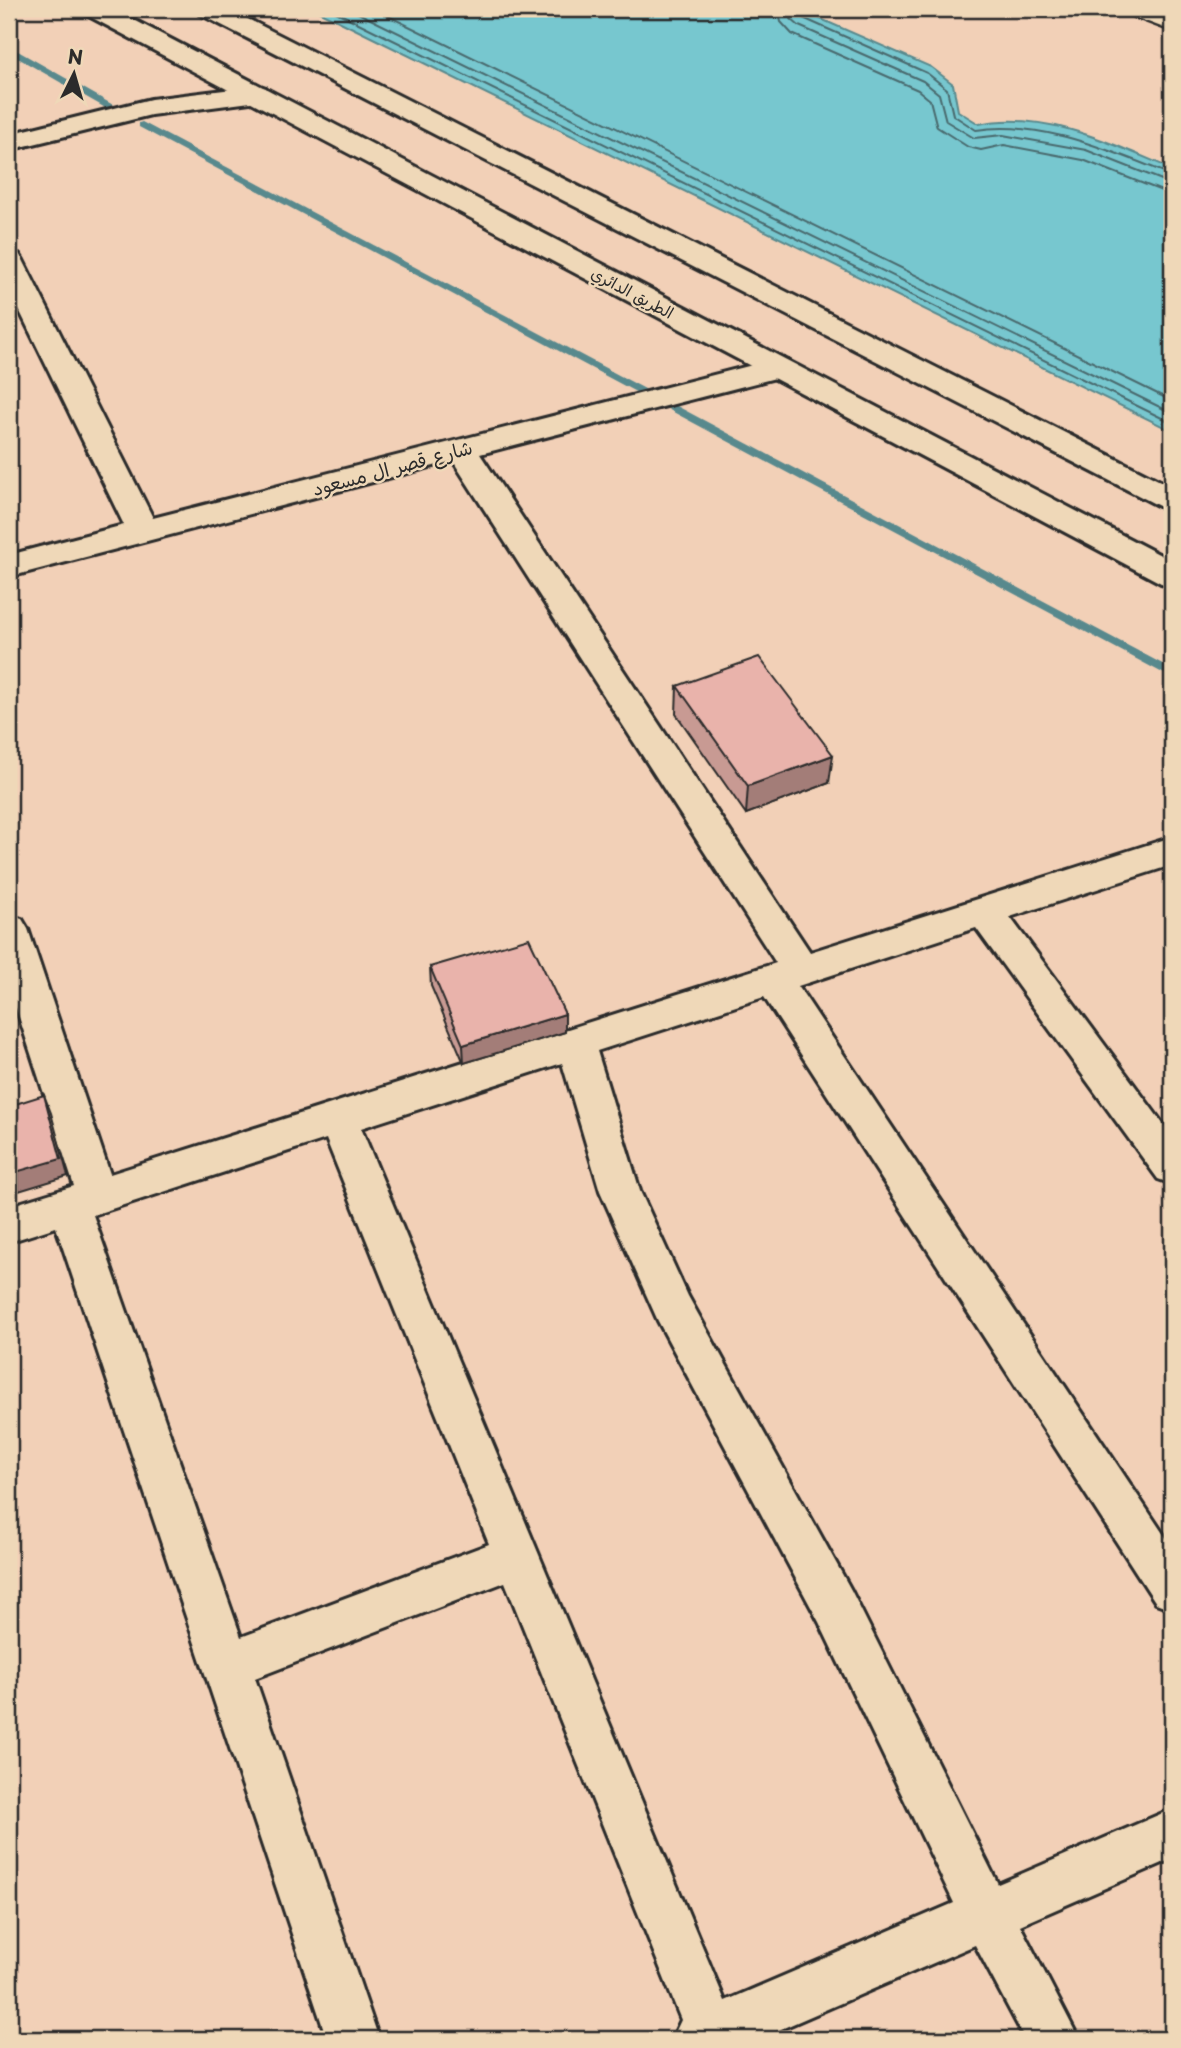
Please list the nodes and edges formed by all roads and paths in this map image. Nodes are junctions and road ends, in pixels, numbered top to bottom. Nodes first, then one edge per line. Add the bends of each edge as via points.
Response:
1 (94, 9) edge
2 (209, 9) edge
3 (1131, 9) edge
4 (1172, 26) edge
5 (256, 33) junction
6 (197, 63) junction
7 (257, 94) junction
8 (384, 98) junction
9 (320, 128) junction
10 (9, 142) edge
11 (9, 260) edge
12 (776, 368) junction
13 (461, 449) junction
14 (1172, 500) edge
15 (143, 531) junction
16 (9, 566) edge
17 (1172, 575) edge
18 (1171, 853) edge
19 (985, 912) junction
20 (9, 929) edge
21 (787, 975) junction
22 (575, 1042) junction
23 (337, 1118) junction
24 (1172, 1167) edge
25 (83, 1200) junction
26 (9, 1224) edge
27 (516, 1556) junction
28 (1172, 1587) edge
29 (228, 1665) junction
30 (1172, 1834) edge
31 (986, 1914) junction
32 (708, 2037) edge
33 (353, 2039) edge
34 (1053, 2039) edge

1 - 6 street, الطريق الدائري
2 - 5 street
3 - 4 lane
5 - 6 street via 237,54
5 - 8 street
6 - 7 street, الطريق الدائري
7 - 9 street, الطريق الدائري
7 - 10 street via 151,107
8 - 9 street via 344,107
8 - 14 street
9 - 12 street, الطريق الدائري
11 - 15 street
12 - 13 street, شارع قصر ال مسعود
12 - 17 street, الطريق الدائري
13 - 15 street, شارع قصر ال مسعود
13 - 21 street
15 - 16 street, شارع قصر ال مسعود
18 - 19 street
19 - 21 street
19 - 24 street
20 - 25 street
21 - 22 street
21 - 28 street
22 - 23 street
22 - 31 street via 620,1191 673,1308 835,1605
23 - 25 street
23 - 27 street
25 - 26 street
25 - 29 street
27 - 29 street
27 - 32 street
29 - 33 street
30 - 31 street
31 - 32 street
31 - 34 street

